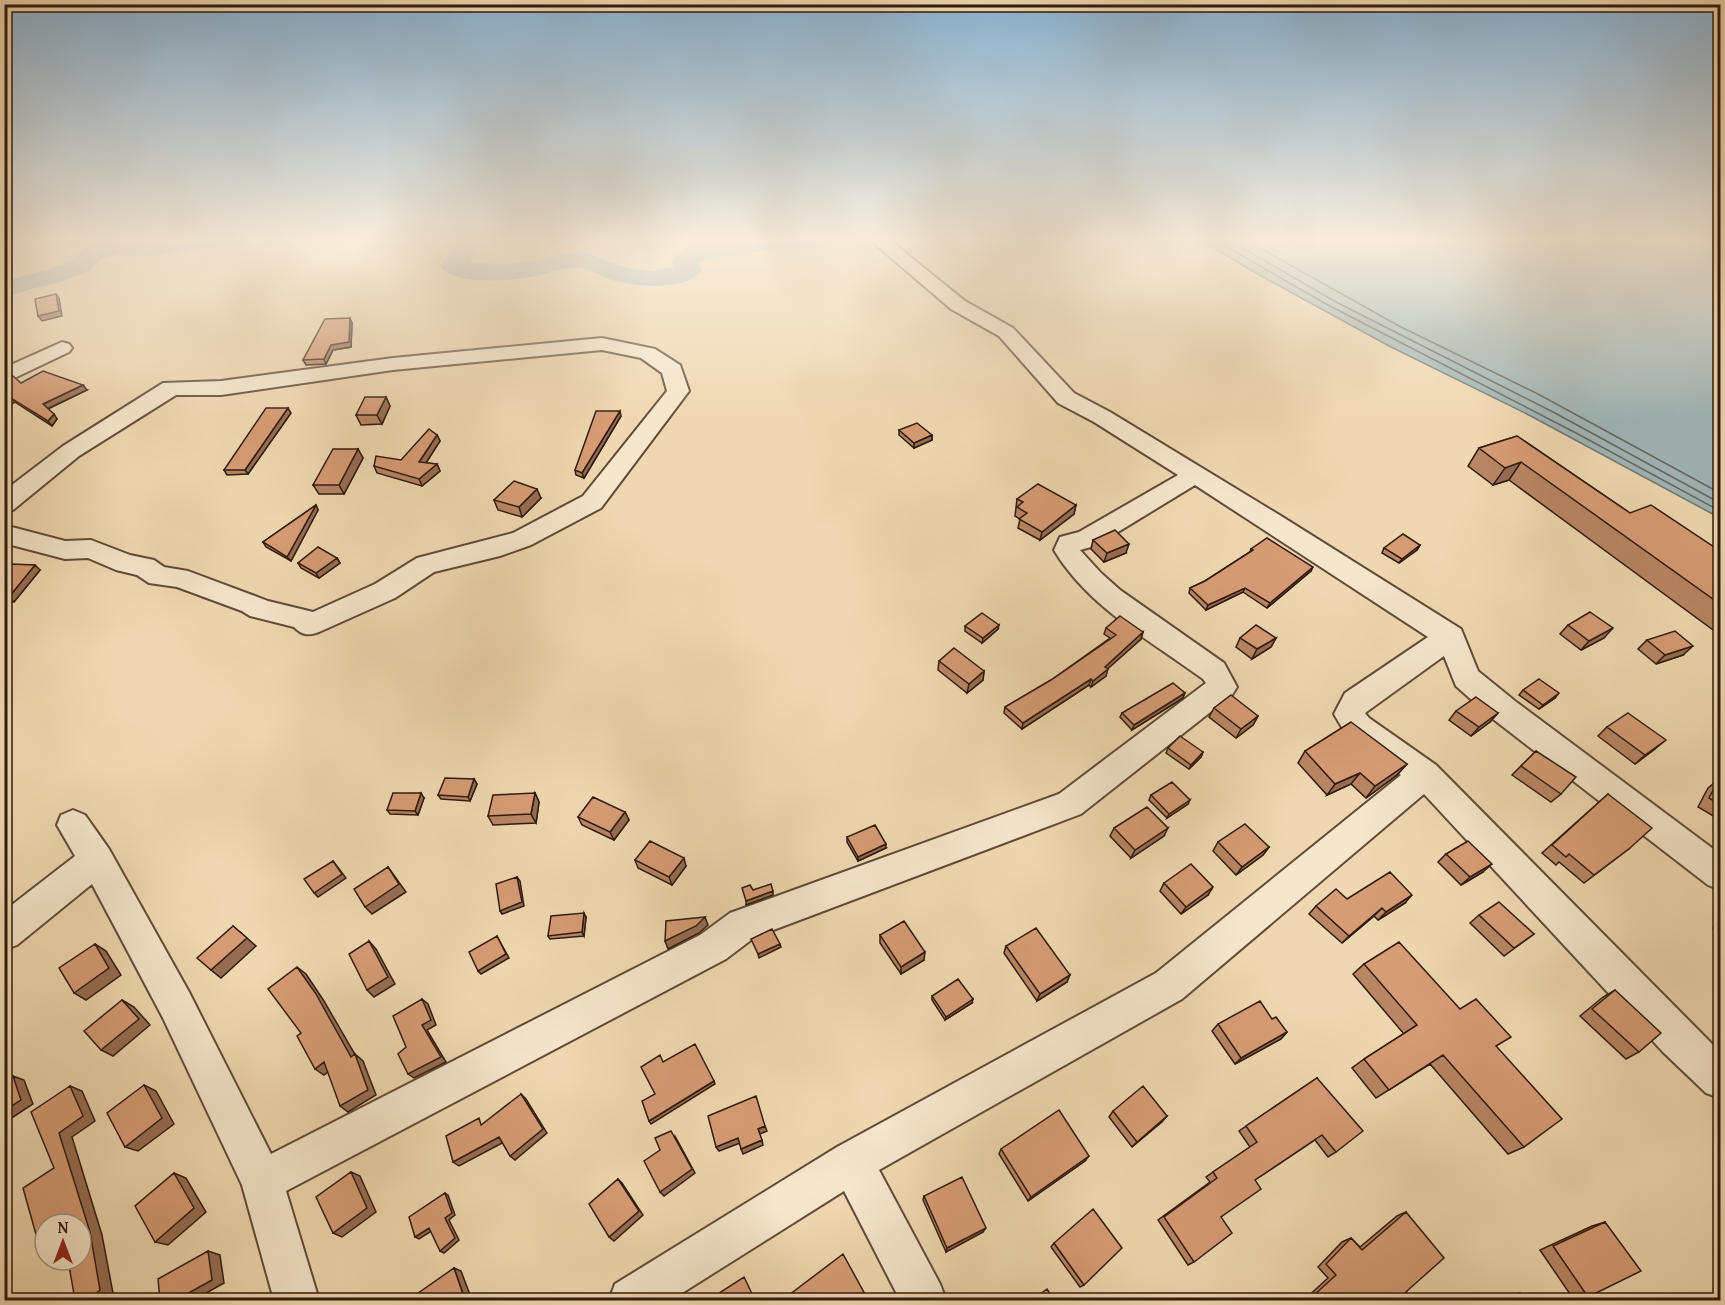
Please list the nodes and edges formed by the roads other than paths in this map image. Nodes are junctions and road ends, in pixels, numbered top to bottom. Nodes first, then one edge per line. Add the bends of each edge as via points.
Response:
1 (952, 299) edge
2 (62, 348) dead end
3 (4, 377) edge
4 (1195, 475) junction
5 (4, 504) edge
6 (4, 534) edge
7 (1451, 636) junction
8 (1425, 774) junction
9 (73, 825) dead end
10 (97, 860) junction
11 (1720, 874) edge
12 (4, 933) edge
13 (1720, 1079) edge
14 (852, 1162) junction
15 (262, 1181) junction
16 (296, 1300) edge
17 (632, 1300) edge
18 (924, 1300) edge

1 - 4 street via 1005,332 1066,398
2 - 3 street
4 - 7 street
4 - 15 street via 1086,540 1069,543 1067,550 1071,561 1095,585 1214,671 1222,687 1070,804 743,925 713,947
5 - 6 street via 71,451 171,388 221,388 393,364 602,344 648,353 672,370 678,391 592,502 522,539 426,565 386,591 309,625 303,619 260,609 179,578 158,576 146,567 91,549 65,550
7 - 8 street via 1356,701 1349,714 1358,727
7 - 11 street via 1466,678
8 - 13 street
8 - 14 street via 1169,986
9 - 10 street
10 - 12 street
10 - 15 street via 176,1005
14 - 17 street
14 - 18 street
15 - 16 street

